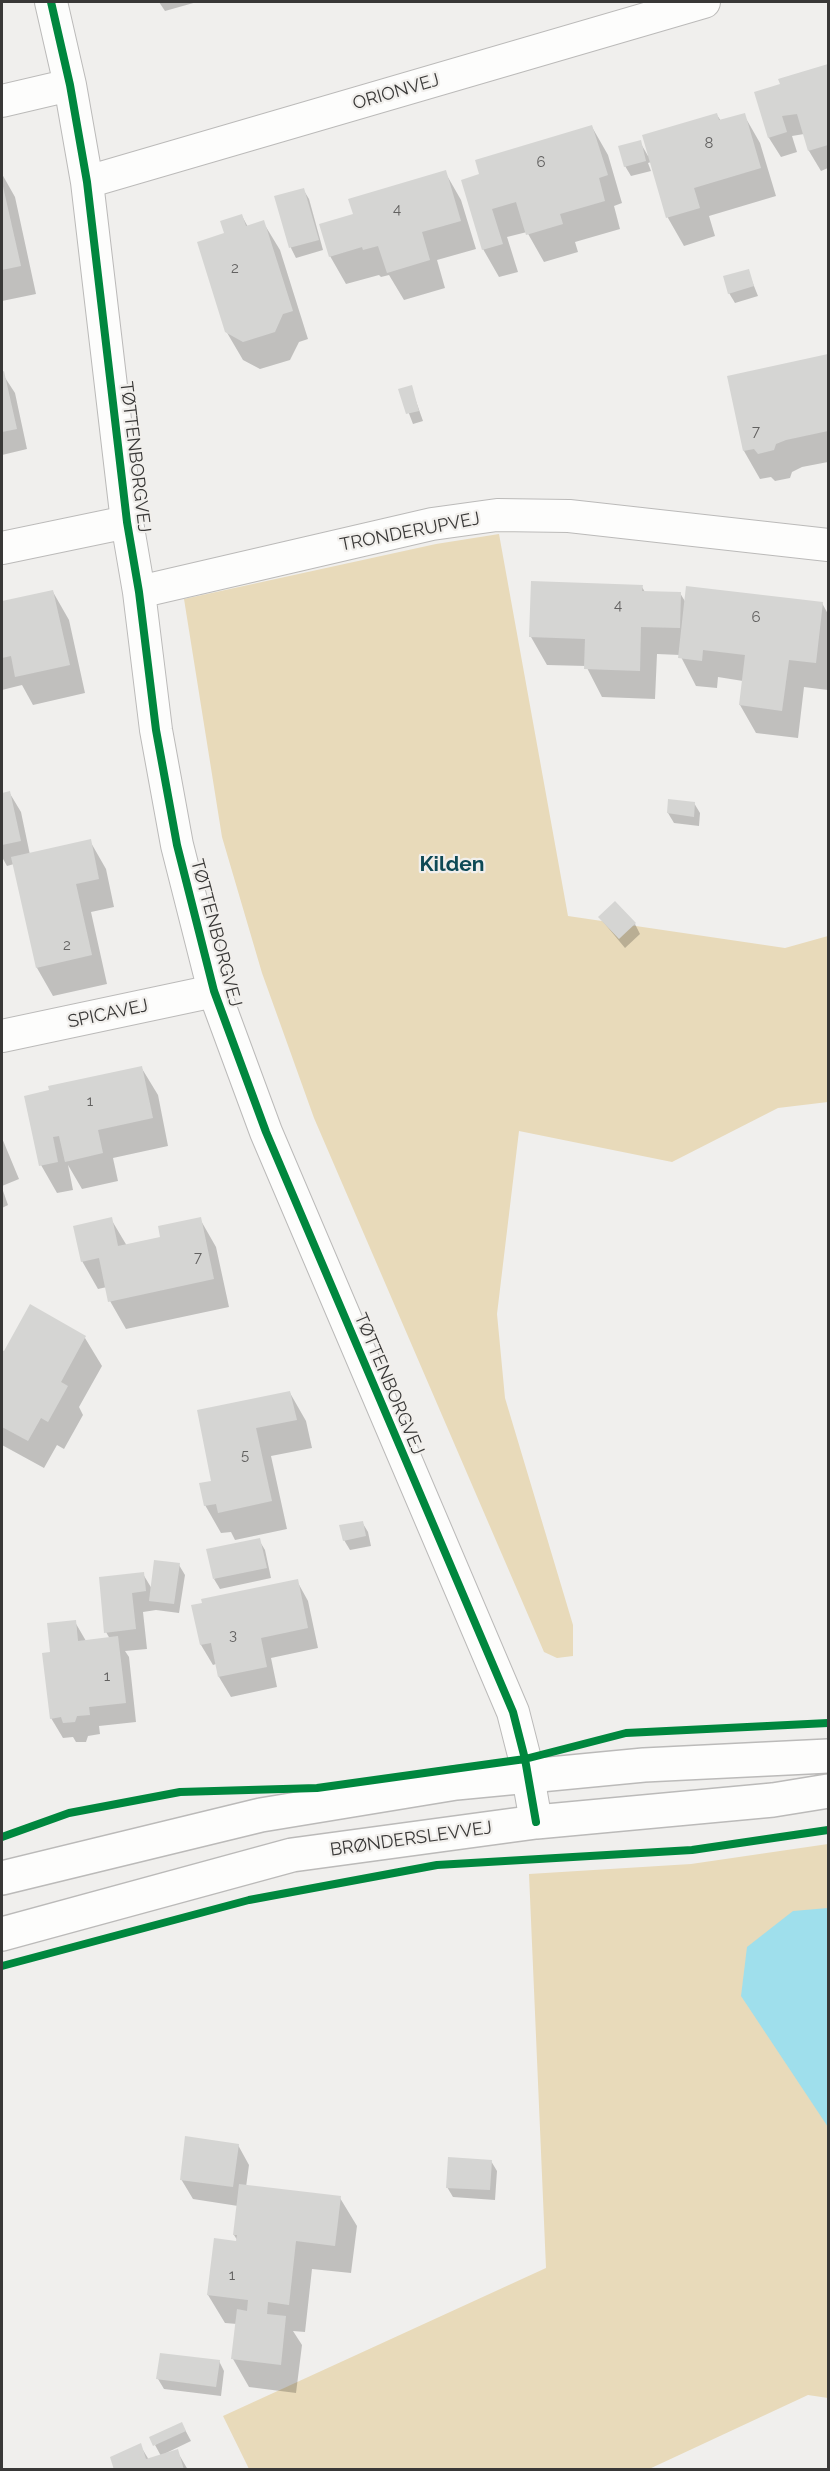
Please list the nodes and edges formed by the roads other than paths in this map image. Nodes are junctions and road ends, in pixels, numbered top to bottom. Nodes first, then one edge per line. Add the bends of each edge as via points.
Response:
1 (51, 2) edge
2 (704, 2) edge
3 (70, 86) junction
4 (2, 101) edge
5 (87, 182) junction
6 (127, 522) junction
7 (828, 545) edge
8 (2, 548) edge
9 (139, 592) junction
10 (214, 992) junction
11 (2, 1036) edge
12 (828, 1756) edge
13 (528, 1776) junction
14 (828, 1791) edge
15 (536, 1822) junction
16 (2, 1878) edge
17 (2, 1934) edge

1 - 3 street, TØTTENBORGVEJ
2 - 5 street, ORIONVEJ
3 - 4 street
3 - 5 street, TØTTENBORGVEJ
5 - 6 street, TØTTENBORGVEJ
6 - 8 street
6 - 9 street, TØTTENBORGVEJ
7 - 9 street, TRONDERUPVEJ via 569,516 497,515 432,524
9 - 10 street, TØTTENBORGVEJ via 156,730 175,834
10 - 11 street, SPICAVEJ
10 - 13 street, TØTTENBORGVEJ via 266,1132 513,1712
12 - 13 main road
13 - 15 street, TØTTENBORGVEJ
13 - 16 main road via 261,1815
14 - 15 main road, BRØNDERSLEVVEJ via 773,1800
15 - 17 main road, BRØNDERSLEVVEJ via 292,1855

